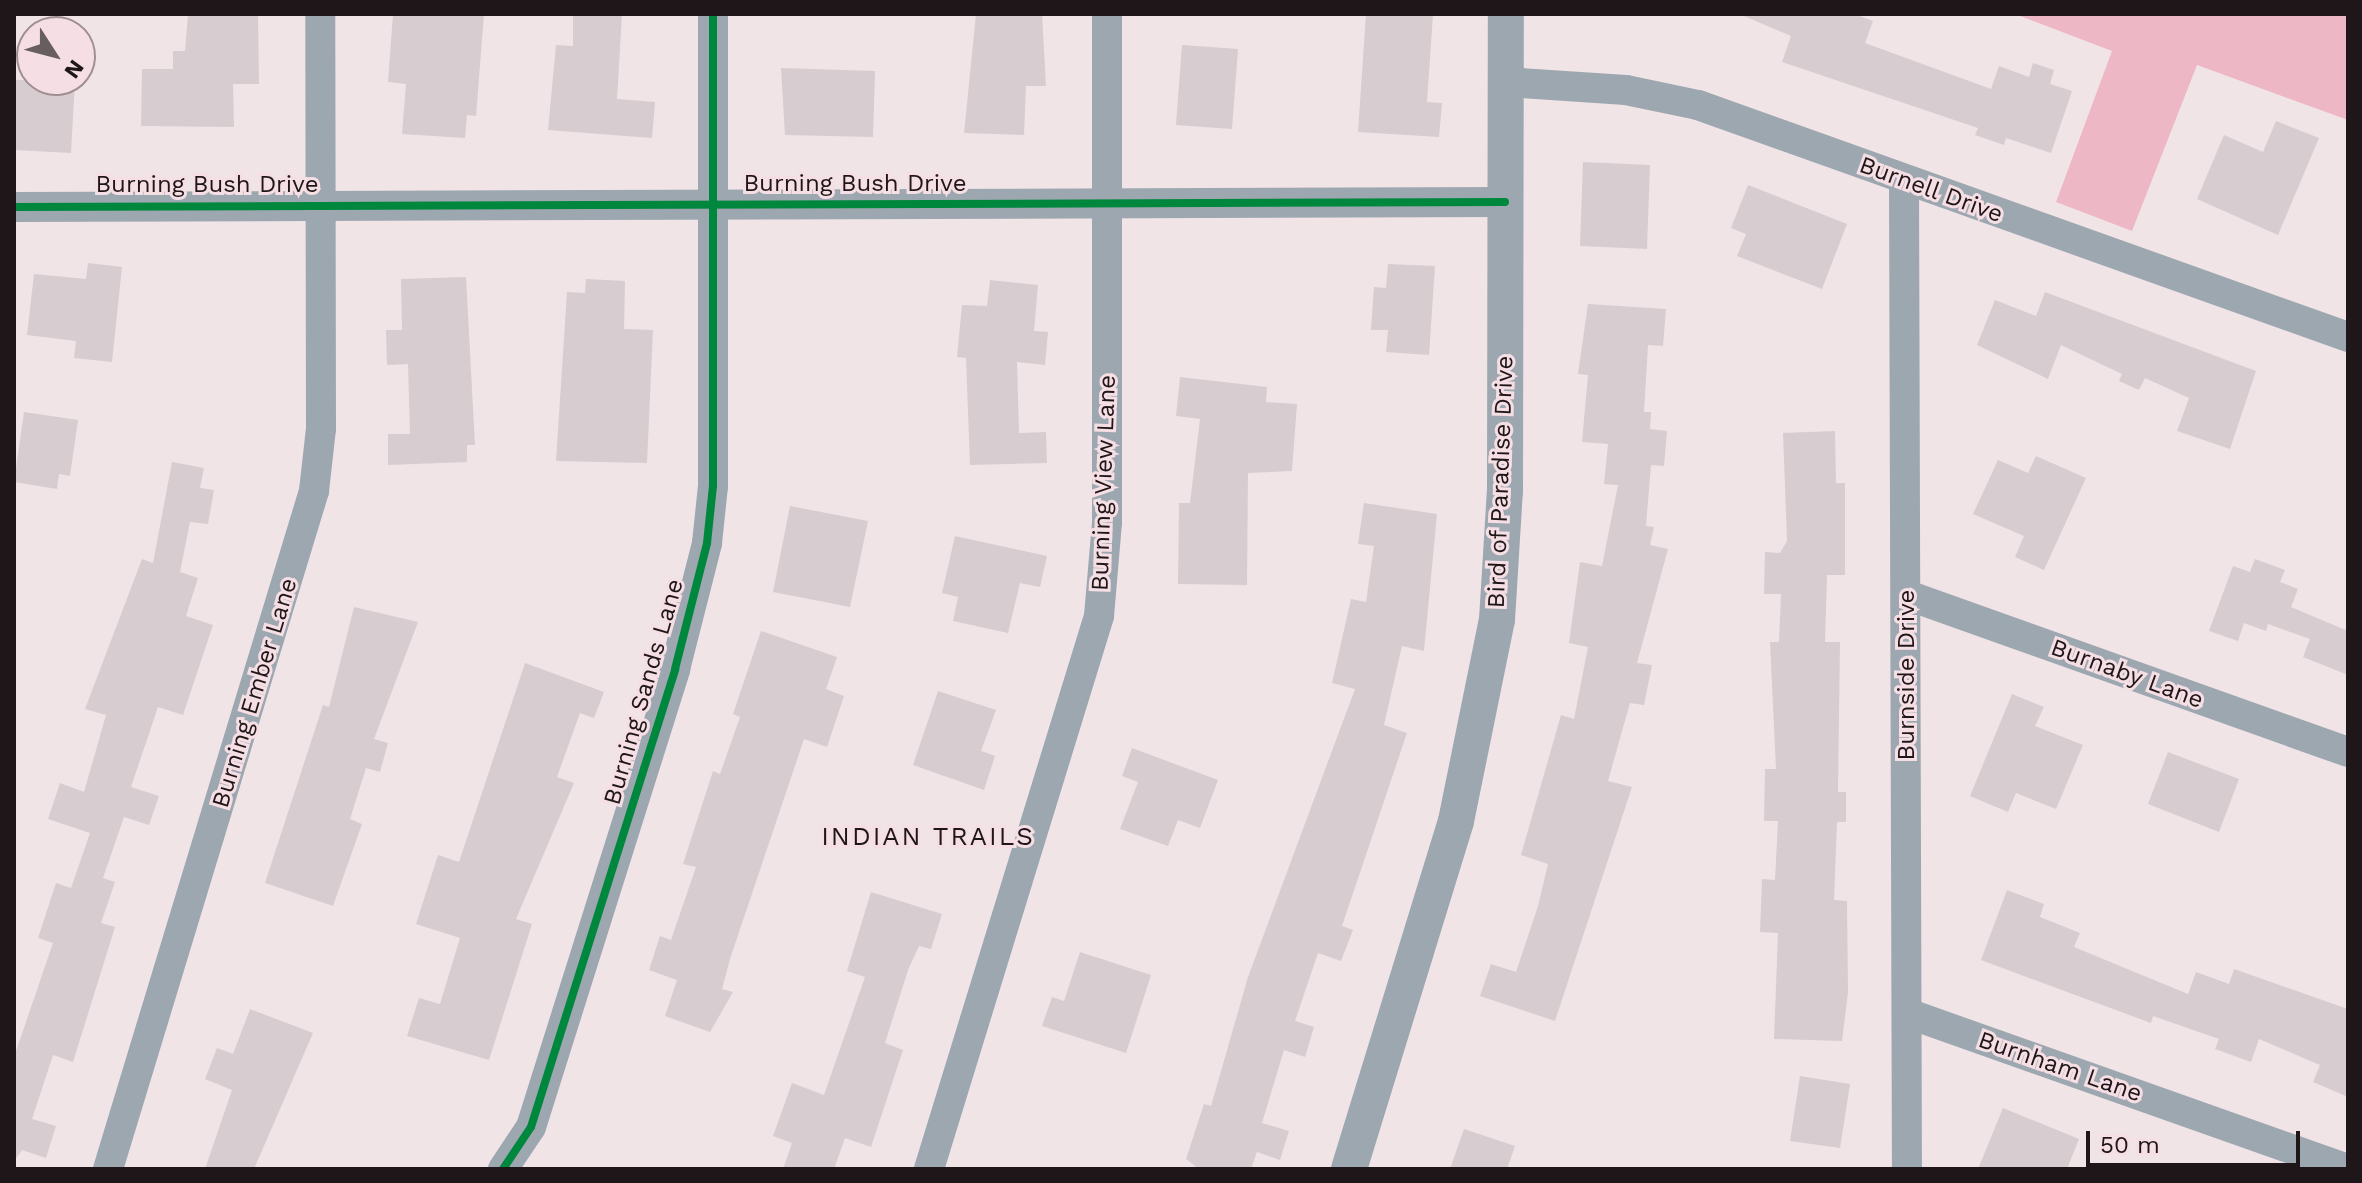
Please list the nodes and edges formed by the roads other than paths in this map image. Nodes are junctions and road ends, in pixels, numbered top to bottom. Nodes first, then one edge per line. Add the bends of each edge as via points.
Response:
1 (320, 14) edge
2 (713, 14) edge
3 (1107, 14) edge
4 (1506, 14) edge
5 (1506, 82) junction
6 (1904, 181) junction
7 (1505, 202) junction
8 (1108, 203) junction
9 (320, 205) junction
10 (713, 205) junction
11 (14, 207) edge
12 (2348, 337) edge
13 (1907, 595) junction
14 (2348, 752) edge
15 (1907, 1013) junction
16 (531, 1127) junction
17 (108, 1169) edge
18 (503, 1169) edge
19 (530, 1169) edge
20 (929, 1169) edge
21 (1349, 1169) edge
22 (1907, 1169) edge
23 (2348, 1169) edge

1 - 9 street, Burning Ember Lane
2 - 10 street, Burning Sands Lane
3 - 8 street, Burning View Lane
4 - 5 street, Bird of Paradise Drive
5 - 6 street, Burnell Drive via 1673,98
5 - 7 street, Bird of Paradise Drive
6 - 12 street, Burnell Drive
6 - 13 street, Burnside Drive
7 - 8 street, Burning Bush Drive
7 - 21 street, Bird of Paradise Drive via 1504,530 1490,671 1456,821
8 - 10 street, Burning Bush Drive
8 - 20 street, Burning View Lane via 1107,522 1099,616
9 - 10 street, Burning Bush Drive
9 - 11 street, Burning Bush Drive
9 - 17 street, Burning Ember Lane via 321,429 310,511
10 - 16 street, Burning Sands Lane via 707,543 675,669
13 - 14 street, Burnaby Lane
13 - 15 street, Burnside Drive
15 - 22 street, Burnside Drive
15 - 23 street, Burnham Lane
16 - 18 street, Burning Sands Lane
16 - 19 street, Burning Sands Lane

